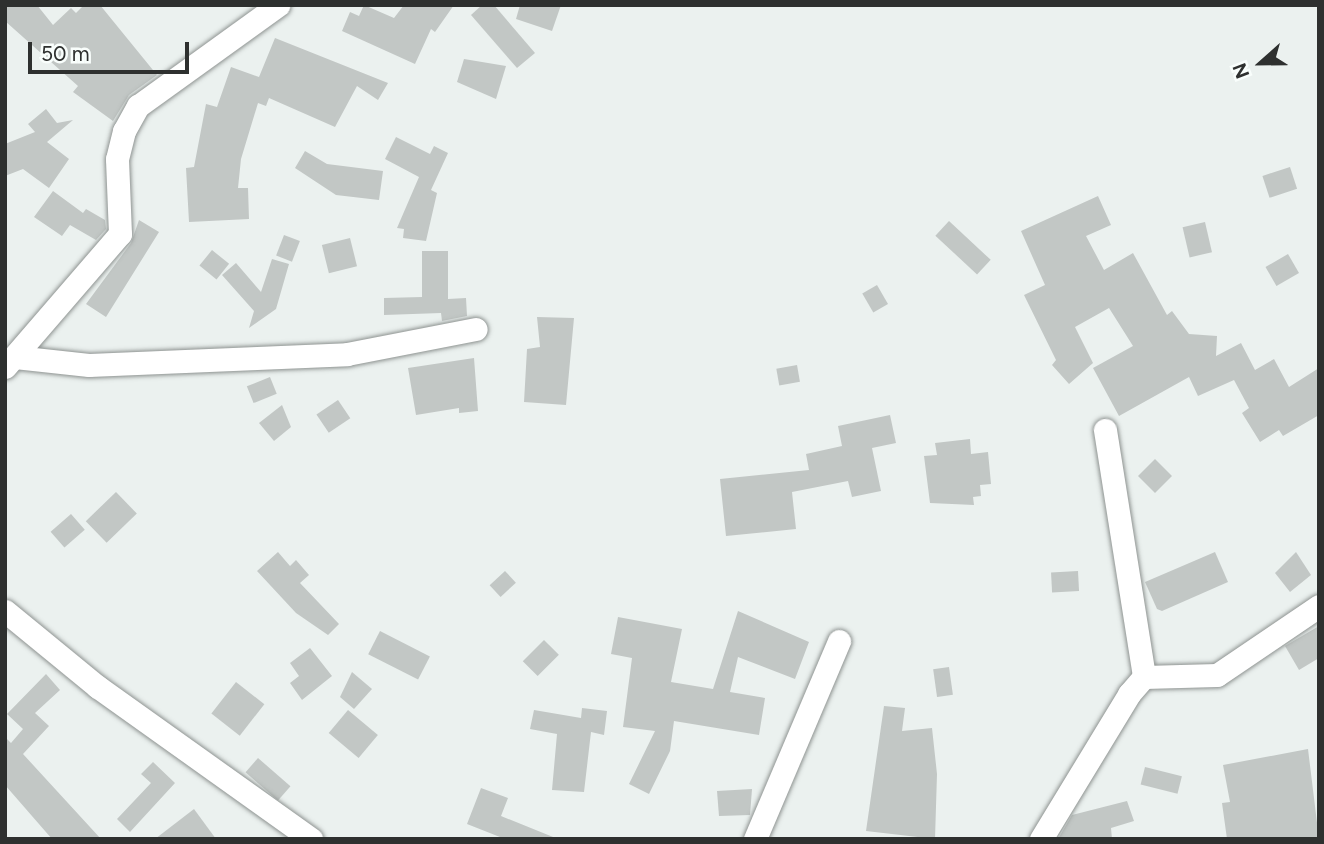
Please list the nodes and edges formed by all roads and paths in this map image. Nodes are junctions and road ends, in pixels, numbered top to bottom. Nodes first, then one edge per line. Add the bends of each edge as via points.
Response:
1 (278, 5) edge
2 (476, 329) dead end
3 (10, 362) edge
4 (1105, 430) dead end
5 (1319, 606) edge
6 (5, 611) edge
7 (839, 641) dead end
8 (1144, 677) junction
9 (311, 839) edge
10 (755, 839) edge
11 (1041, 839) edge

1 - 3 street via 138,106 124,131 117,159 120,234
2 - 3 street via 347,354 89,365
4 - 8 street
5 - 8 street via 1217,675
6 - 9 street via 98,687
7 - 10 street
8 - 11 street via 1129,694

